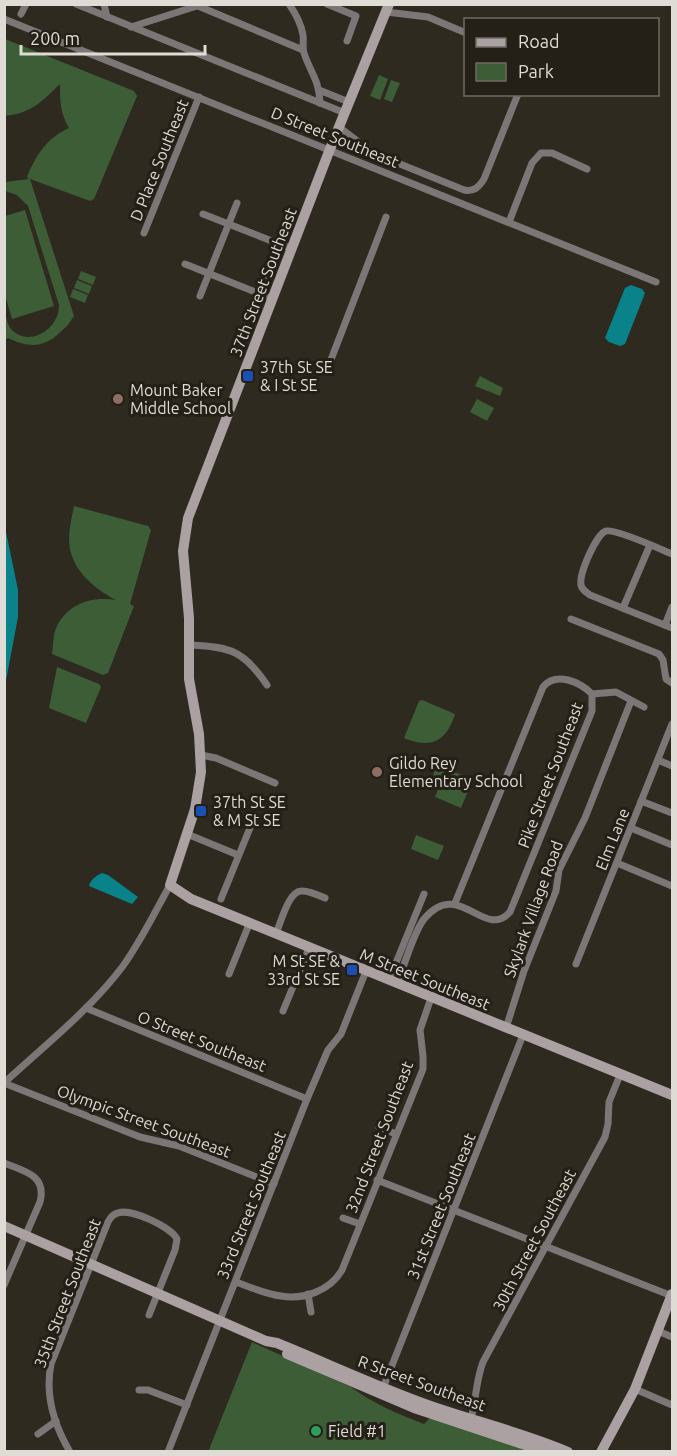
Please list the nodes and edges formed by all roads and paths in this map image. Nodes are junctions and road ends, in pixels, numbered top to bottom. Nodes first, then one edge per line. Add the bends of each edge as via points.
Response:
1 (26, 4) edge
2 (76, 4) edge
3 (104, 4) edge
4 (289, 4) edge
5 (327, 4) edge
6 (200, 5) edge
7 (388, 8) edge
8 (21, 14) dead end
9 (106, 17) junction
10 (4, 19) edge
11 (131, 27) junction
12 (464, 33) edge
13 (346, 41) dead end
14 (303, 50) junction
15 (319, 90) junction
16 (517, 96) edge
17 (199, 97) junction
18 (350, 102) junction
19 (320, 103) junction
20 (345, 113) junction
21 (339, 127) junction
22 (330, 149) junction
23 (587, 169) dead end
24 (237, 203) dead end
25 (203, 214) dead end
26 (386, 217) dead end
27 (286, 222) dead end
28 (509, 222) junction
29 (229, 224) junction
30 (144, 234) dead end
31 (277, 243) junction
32 (292, 249) junction
33 (185, 264) dead end
34 (209, 273) junction
35 (656, 282) dead end
36 (258, 293) junction
37 (200, 296) dead end
38 (273, 299) junction
39 (250, 312) dead end
40 (327, 370) dead end
41 (650, 545) junction
42 (672, 554) edge
43 (623, 608) junction
44 (672, 608) edge
45 (571, 619) dead end
46 (669, 627) edge
47 (190, 645) junction
48 (672, 683) edge
49 (267, 685) dead end
50 (592, 694) junction
51 (631, 701) junction
52 (644, 707) dead end
53 (672, 724) edge
54 (201, 755) junction
55 (658, 759) junction
56 (672, 765) edge
57 (275, 783) dead end
58 (641, 801) junction
59 (672, 813) edge
60 (252, 823) dead end
61 (631, 828) junction
62 (187, 834) junction
63 (672, 845) edge
64 (238, 855) junction
65 (617, 863) junction
66 (170, 885) junction
67 (672, 886) edge
68 (424, 894) dead end
69 (325, 898) dead end
70 (221, 899) dead end
71 (455, 903) junction
72 (250, 922) junction
73 (276, 933) junction
74 (309, 948) junction
75 (576, 964) dead end
76 (366, 971) junction
77 (229, 974) dead end
78 (393, 982) junction
79 (431, 998) junction
80 (86, 1008) junction
81 (284, 1011) dead end
82 (506, 1028) junction
83 (523, 1035) junction
84 (620, 1075) junction
85 (4, 1083) edge
86 (672, 1095) edge
87 (307, 1099) junction
88 (379, 1127) dead end
89 (396, 1134) junction
90 (4, 1163) edge
91 (377, 1180) junction
92 (274, 1184) junction
93 (454, 1211) junction
94 (344, 1218) dead end
95 (360, 1224) junction
96 (4, 1226) edge
97 (25, 1235) junction
98 (546, 1248) junction
99 (90, 1264) junction
100 (236, 1282) junction
101 (4, 1285) edge
102 (157, 1294) junction
103 (309, 1294) junction
104 (672, 1295) edge
105 (311, 1312) dead end
106 (149, 1315) dead end
107 (220, 1321) junction
108 (658, 1331) junction
109 (672, 1337) edge
110 (266, 1341) junction
111 (383, 1388) junction
112 (635, 1389) junction
113 (139, 1390) dead end
114 (187, 1405) junction
115 (672, 1405) edge
116 (471, 1419) junction
117 (56, 1421) junction
118 (38, 1434) dead end
119 (70, 1452) edge
120 (168, 1452) edge
121 (546, 1452) edge
122 (568, 1452) edge
123 (601, 1452) edge

1 - 8 street
2 - 9 street
3 - 9 street
4 - 14 street via 299,20
5 - 13 street via 356,16
6 - 11 street
6 - 14 street
7 - 12 street via 428,17
7 - 18 street, 37th Street Southeast
9 - 11 street
10 - 17 street, D Street Southeast
11 - 19 street
14 - 15 street
15 - 18 street
15 - 19 street
16 - 21 street via 484,179 471,190 373,153
17 - 22 street, D Street Southeast
17 - 30 street, D Place Southeast
18 - 20 street, 37th Street Southeast
19 - 20 street
20 - 21 street, 37th Street Southeast
21 - 22 street, 37th Street Southeast
22 - 28 street, D Street Southeast
22 - 32 street, 37th Street Southeast
23 - 28 street via 552,153 541,153 532,163
24 - 29 street
25 - 29 street
26 - 40 street
27 - 31 street
28 - 35 street, D Street Southeast
29 - 31 street
29 - 34 street
31 - 32 street
31 - 36 street
32 - 38 street, 37th Street Southeast
33 - 34 street
34 - 36 street
34 - 37 street
36 - 38 street
36 - 39 street
38 - 47 street, 37th Street Southeast via 184,533
41 - 42 street
41 - 43 street
41 - 43 street via 607,531 595,541 581,582 583,589
43 - 46 street
44 - 46 street
45 - 48 street via 659,654 666,678
47 - 49 street via 243,656
47 - 54 street, 37th Street Southeast via 189,679
50 - 51 street via 616,692
50 - 71 street, Pike Street Southeast via 559,678 543,687
50 - 71 street, Pike Street Southeast via 592,711 510,912 502,918 489,919
51 - 52 street
51 - 82 street, Skylark Village Road via 585,818 559,870 556,891
53 - 55 street, Elm Lane
54 - 57 street
54 - 62 street, 37th Street Southeast via 198,797
55 - 56 street
55 - 58 street, Elm Lane
58 - 59 street
58 - 61 street, Elm Lane
60 - 64 street
61 - 63 street
61 - 65 street, Elm Lane
62 - 64 street
62 - 66 street, 37th Street Southeast
64 - 70 street
65 - 67 street
65 - 75 street, Elm Lane
66 - 72 street, M Street Southeast via 191,899
66 - 80 street, 37th Street Southeast via 125,964
68 - 78 street
69 - 73 street via 297,892 290,898
71 - 78 street via 446,903 424,919
72 - 73 street, M Street Southeast
72 - 77 street
73 - 74 street, M Street Southeast
74 - 76 street, M Street Southeast
74 - 81 street
76 - 78 street, M Street Southeast
76 - 87 street, 33rd Street Southeast via 341,1034 328,1050
78 - 79 street, M Street Southeast
79 - 82 street, M Street Southeast
79 - 89 street, 32nd Street Southeast via 420,1030 423,1069
80 - 85 street, 37th Street Southeast
80 - 87 street, O Street Southeast
82 - 83 street, M Street Southeast
83 - 84 street, M Street Southeast
83 - 93 street, 31st Street Southeast
84 - 86 street, M Street Southeast
84 - 98 street, 30th Street Southeast via 609,1102 605,1135
85 - 92 street, Olympic Street Southeast
87 - 92 street, 33rd Street Southeast
88 - 89 street
89 - 91 street, 32nd Street Southeast
90 - 97 street via 28,1173 40,1184 40,1199
91 - 93 street
91 - 95 street, 32nd Street Southeast
92 - 100 street, 33rd Street Southeast
93 - 98 street
93 - 111 street, 31st Street Southeast
94 - 95 street
95 - 103 street, 32nd Street Southeast via 334,1282
96 - 97 street, R Street Southeast
97 - 99 street, R Street Southeast
97 - 101 street
98 - 104 street
98 - 116 street, 30th Street Southeast via 483,1362
99 - 102 street, R Street Southeast
99 - 102 street, 35th Street Southeast via 108,1222 116,1214 132,1214 160,1224 177,1239
99 - 117 street, 35th Street Southeast via 48,1377
100 - 103 street via 279,1296
100 - 107 street, 33rd Street Southeast
102 - 106 street
102 - 107 street, R Street Southeast
103 - 105 street
104 - 108 street
107 - 110 street, R Street Southeast
107 - 114 street, 33rd Street Southeast
108 - 109 street
108 - 112 street
110 - 111 street, R Street Southeast
110 - 121 street, R Street Southeast via 294,1358 410,1407
111 - 116 street, R Street Southeast
112 - 115 street
112 - 123 street
113 - 114 street
114 - 120 street, 33rd Street Southeast
116 - 122 street, R Street Southeast
117 - 118 street
117 - 119 street, 35th Street Southeast

